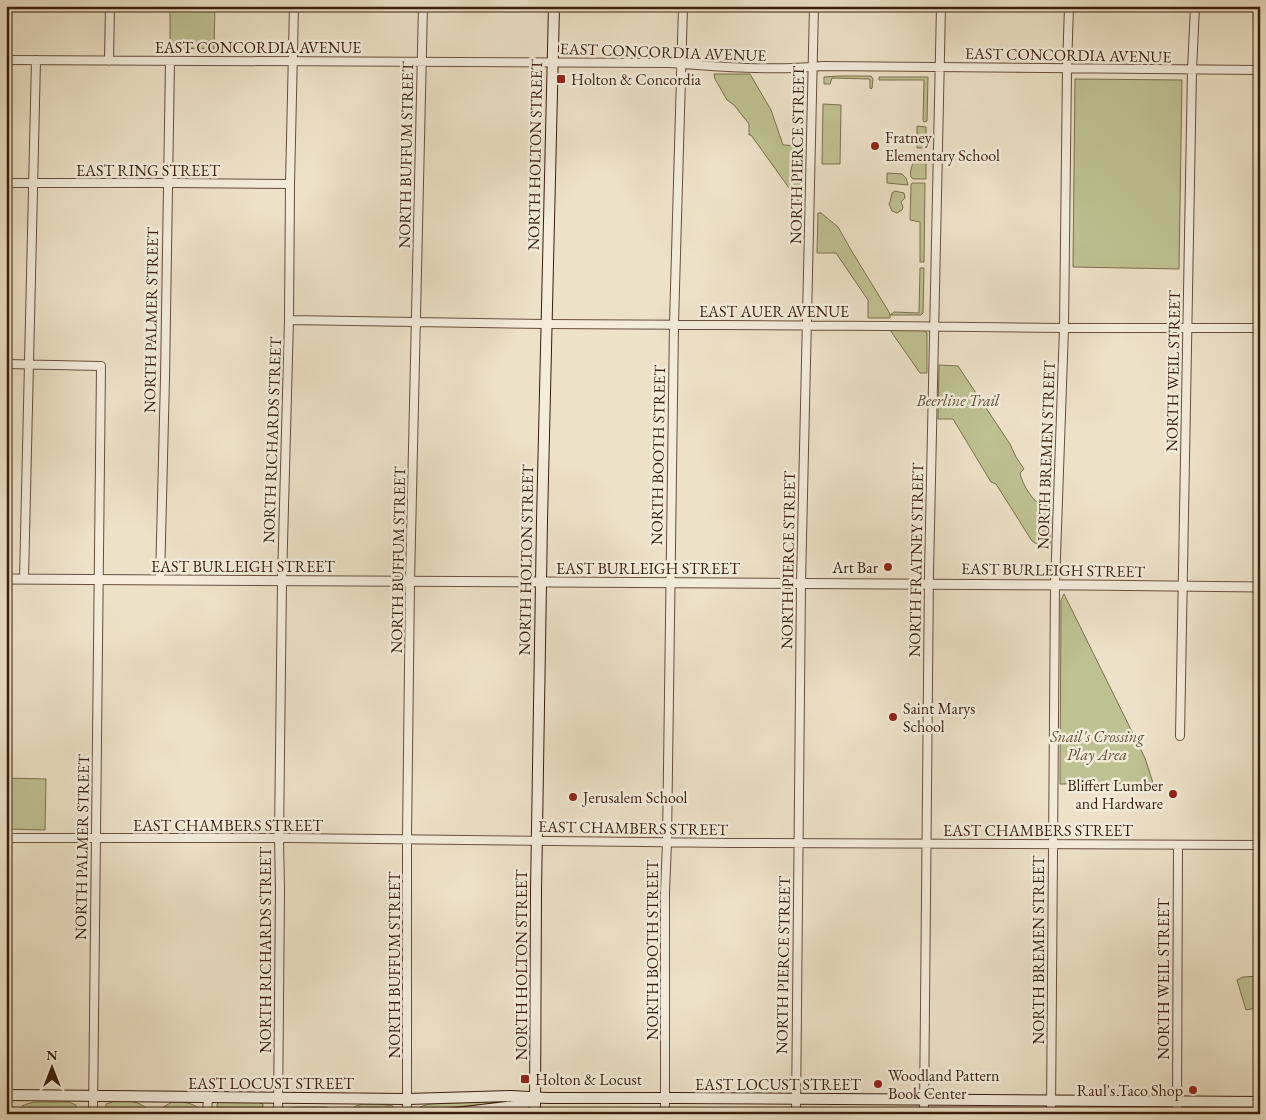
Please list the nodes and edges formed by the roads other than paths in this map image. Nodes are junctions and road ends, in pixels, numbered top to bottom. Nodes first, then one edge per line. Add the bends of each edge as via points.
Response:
1 (110, 6) edge
2 (294, 6) edge
3 (423, 6) edge
4 (554, 6) edge
5 (683, 6) edge
6 (814, 6) edge
7 (941, 6) edge
8 (1069, 6) edge
9 (1195, 6) edge
10 (6, 60) edge
11 (36, 60) junction
12 (109, 61) junction
13 (170, 61) junction
14 (293, 61) junction
15 (422, 62) junction
16 (552, 62) junction
17 (680, 64) junction
18 (812, 67) junction
19 (940, 67) junction
20 (1067, 68) junction
21 (1192, 70) junction
22 (1260, 70) edge
23 (34, 183) junction
24 (167, 183) junction
25 (6, 184) edge
26 (290, 184) junction
27 (289, 320) junction
28 (416, 322) junction
29 (546, 324) junction
30 (674, 324) junction
31 (806, 325) junction
32 (934, 326) junction
33 (1064, 328) junction
34 (1260, 328) edge
35 (1187, 329) junction
36 (6, 364) edge
37 (29, 365) junction
38 (6, 579) edge
39 (24, 579) junction
40 (98, 580) junction
41 (160, 580) junction
42 (282, 581) junction
43 (410, 581) junction
44 (541, 582) junction
45 (670, 583) junction
46 (801, 584) junction
47 (929, 584) junction
48 (1055, 585) junction
49 (1182, 587) junction
50 (1260, 587) edge
51 (1180, 736) dead end
52 (6, 838) edge
53 (96, 838) junction
54 (279, 838) junction
55 (408, 839) junction
56 (536, 841) junction
57 (667, 842) junction
58 (798, 843) junction
59 (926, 843) junction
60 (1053, 844) junction
61 (1178, 845) junction
62 (1260, 845) edge
63 (6, 1095) edge
64 (93, 1096) junction
65 (208, 1097) junction
66 (278, 1098) junction
67 (535, 1098) junction
68 (665, 1098) junction
69 (407, 1099) junction
70 (796, 1099) junction
71 (924, 1100) junction
72 (1051, 1101) junction
73 (1177, 1102) junction
74 (1260, 1102) edge
75 (470, 1113) edge
76 (93, 1114) edge
77 (207, 1114) edge
78 (278, 1114) edge
79 (407, 1114) edge
80 (449, 1114) edge
81 (535, 1114) edge
82 (665, 1114) edge
83 (796, 1114) edge
84 (924, 1114) edge
85 (1051, 1114) edge
86 (1177, 1114) edge

1 - 12 street
2 - 14 street, NORTH RICHARDS STREET
3 - 15 street, NORTH BUFFUM STREET
4 - 16 main road, NORTH HOLTON STREET
5 - 17 street, NORTH BOOTH STREET
6 - 18 street, NORTH PIERCE STREET
7 - 19 street, NORTH FRATNEY STREET
8 - 20 street, NORTH BREMEN STREET
9 - 21 street, NORTH WEIL STREET
10 - 11 street, EAST CONCORDIA AVENUE
11 - 12 street, EAST CONCORDIA AVENUE
11 - 23 street
12 - 13 street, EAST CONCORDIA AVENUE
13 - 14 street, EAST CONCORDIA AVENUE
13 - 24 street, NORTH PALMER STREET
14 - 15 street, EAST CONCORDIA AVENUE
14 - 26 street, NORTH RICHARDS STREET
15 - 16 street, EAST CONCORDIA AVENUE
15 - 28 street, NORTH BUFFUM STREET
16 - 17 street, EAST CONCORDIA AVENUE
16 - 29 main road, NORTH HOLTON STREET
17 - 18 street, EAST CONCORDIA AVENUE via 726,68
17 - 30 street, NORTH BOOTH STREET
18 - 19 street, EAST CONCORDIA AVENUE
18 - 31 street, NORTH PIERCE STREET
19 - 20 street, EAST CONCORDIA AVENUE
19 - 32 street, NORTH FRATNEY STREET
20 - 21 street, EAST CONCORDIA AVENUE
20 - 33 street, NORTH BREMEN STREET
21 - 22 street, EAST CONCORDIA AVENUE
21 - 35 street, NORTH WEIL STREET
23 - 24 street, EAST RING STREET
23 - 25 street, EAST RING STREET
23 - 37 street
24 - 26 street, EAST RING STREET
24 - 41 street, NORTH PALMER STREET
26 - 27 street, NORTH RICHARDS STREET
27 - 28 street, EAST AUER AVENUE
27 - 42 street, NORTH RICHARDS STREET
28 - 29 street, EAST AUER AVENUE
28 - 43 street, NORTH BUFFUM STREET
29 - 30 street, EAST AUER AVENUE
29 - 44 main road, NORTH HOLTON STREET
30 - 31 street, EAST AUER AVENUE
30 - 45 street, NORTH BOOTH STREET
31 - 32 street, EAST AUER AVENUE
31 - 46 street, NORTH PIERCE STREET
32 - 33 street, EAST AUER AVENUE
32 - 47 street, NORTH FRATNEY STREET
33 - 35 street, EAST AUER AVENUE
33 - 48 street, NORTH BREMEN STREET
34 - 35 street, EAST AUER AVENUE
35 - 49 street, NORTH WEIL STREET
36 - 37 street
37 - 39 street
37 - 40 street, NORTH PALMER STREET via 101,366
38 - 39 street, EAST BURLEIGH STREET
39 - 40 street, EAST BURLEIGH STREET
40 - 41 street, EAST BURLEIGH STREET
40 - 53 street, NORTH PALMER STREET
41 - 42 street, EAST BURLEIGH STREET
42 - 43 street, EAST BURLEIGH STREET
42 - 54 street, NORTH RICHARDS STREET
43 - 44 street, EAST BURLEIGH STREET
43 - 55 street, NORTH BUFFUM STREET
44 - 45 street, EAST BURLEIGH STREET
44 - 56 main road, NORTH HOLTON STREET
45 - 46 street, EAST BURLEIGH STREET
45 - 57 street, NORTH BOOTH STREET
46 - 47 street, EAST BURLEIGH STREET
46 - 58 street, NORTH PIERCE STREET
47 - 48 street, EAST BURLEIGH STREET
47 - 59 street, NORTH FRATNEY STREET
48 - 49 street, EAST BURLEIGH STREET
48 - 60 street, NORTH BREMEN STREET
49 - 50 street, EAST BURLEIGH STREET
49 - 51 street, NORTH WEIL STREET
52 - 53 street, EAST CHAMBERS STREET
53 - 54 street, EAST CHAMBERS STREET
53 - 64 street, NORTH PALMER STREET
54 - 55 street, EAST CHAMBERS STREET
54 - 66 street, NORTH RICHARDS STREET
55 - 56 street, EAST CHAMBERS STREET
55 - 69 street, NORTH BUFFUM STREET
56 - 57 street, EAST CHAMBERS STREET
56 - 67 main road, NORTH HOLTON STREET
57 - 58 street, EAST CHAMBERS STREET
57 - 68 street, NORTH BOOTH STREET
58 - 59 street, EAST CHAMBERS STREET
58 - 70 street, NORTH PIERCE STREET
59 - 60 street, EAST CHAMBERS STREET
59 - 71 street, NORTH FRATNEY STREET
60 - 61 street, EAST CHAMBERS STREET
60 - 72 street, NORTH BREMEN STREET
61 - 62 street, EAST CHAMBERS STREET
61 - 73 street, NORTH WEIL STREET
63 - 64 main road, EAST LOCUST STREET
64 - 65 main road, EAST LOCUST STREET
64 - 76 street, NORTH PALMER STREET
65 - 66 main road, EAST LOCUST STREET
65 - 77 street
66 - 69 main road, EAST LOCUST STREET
66 - 78 street, NORTH RICHARDS STREET
67 - 68 main road, EAST LOCUST STREET
67 - 69 main road, EAST LOCUST STREET
67 - 75 main road, EAST LOCUST STREET via 522,1105
67 - 81 main road, NORTH HOLTON STREET
68 - 70 main road, EAST LOCUST STREET
68 - 82 street, NORTH BOOTH STREET
69 - 79 street, NORTH BUFFUM STREET
70 - 71 main road, EAST LOCUST STREET
70 - 83 street, NORTH PIERCE STREET
71 - 72 main road, EAST LOCUST STREET
71 - 84 street, NORTH FRATNEY STREET
72 - 73 main road, EAST LOCUST STREET
72 - 85 street, NORTH BREMEN STREET
73 - 74 main road, EAST LOCUST STREET
73 - 86 street, NORTH WEIL STREET
75 - 80 main road, EAST LOCUST STREET

